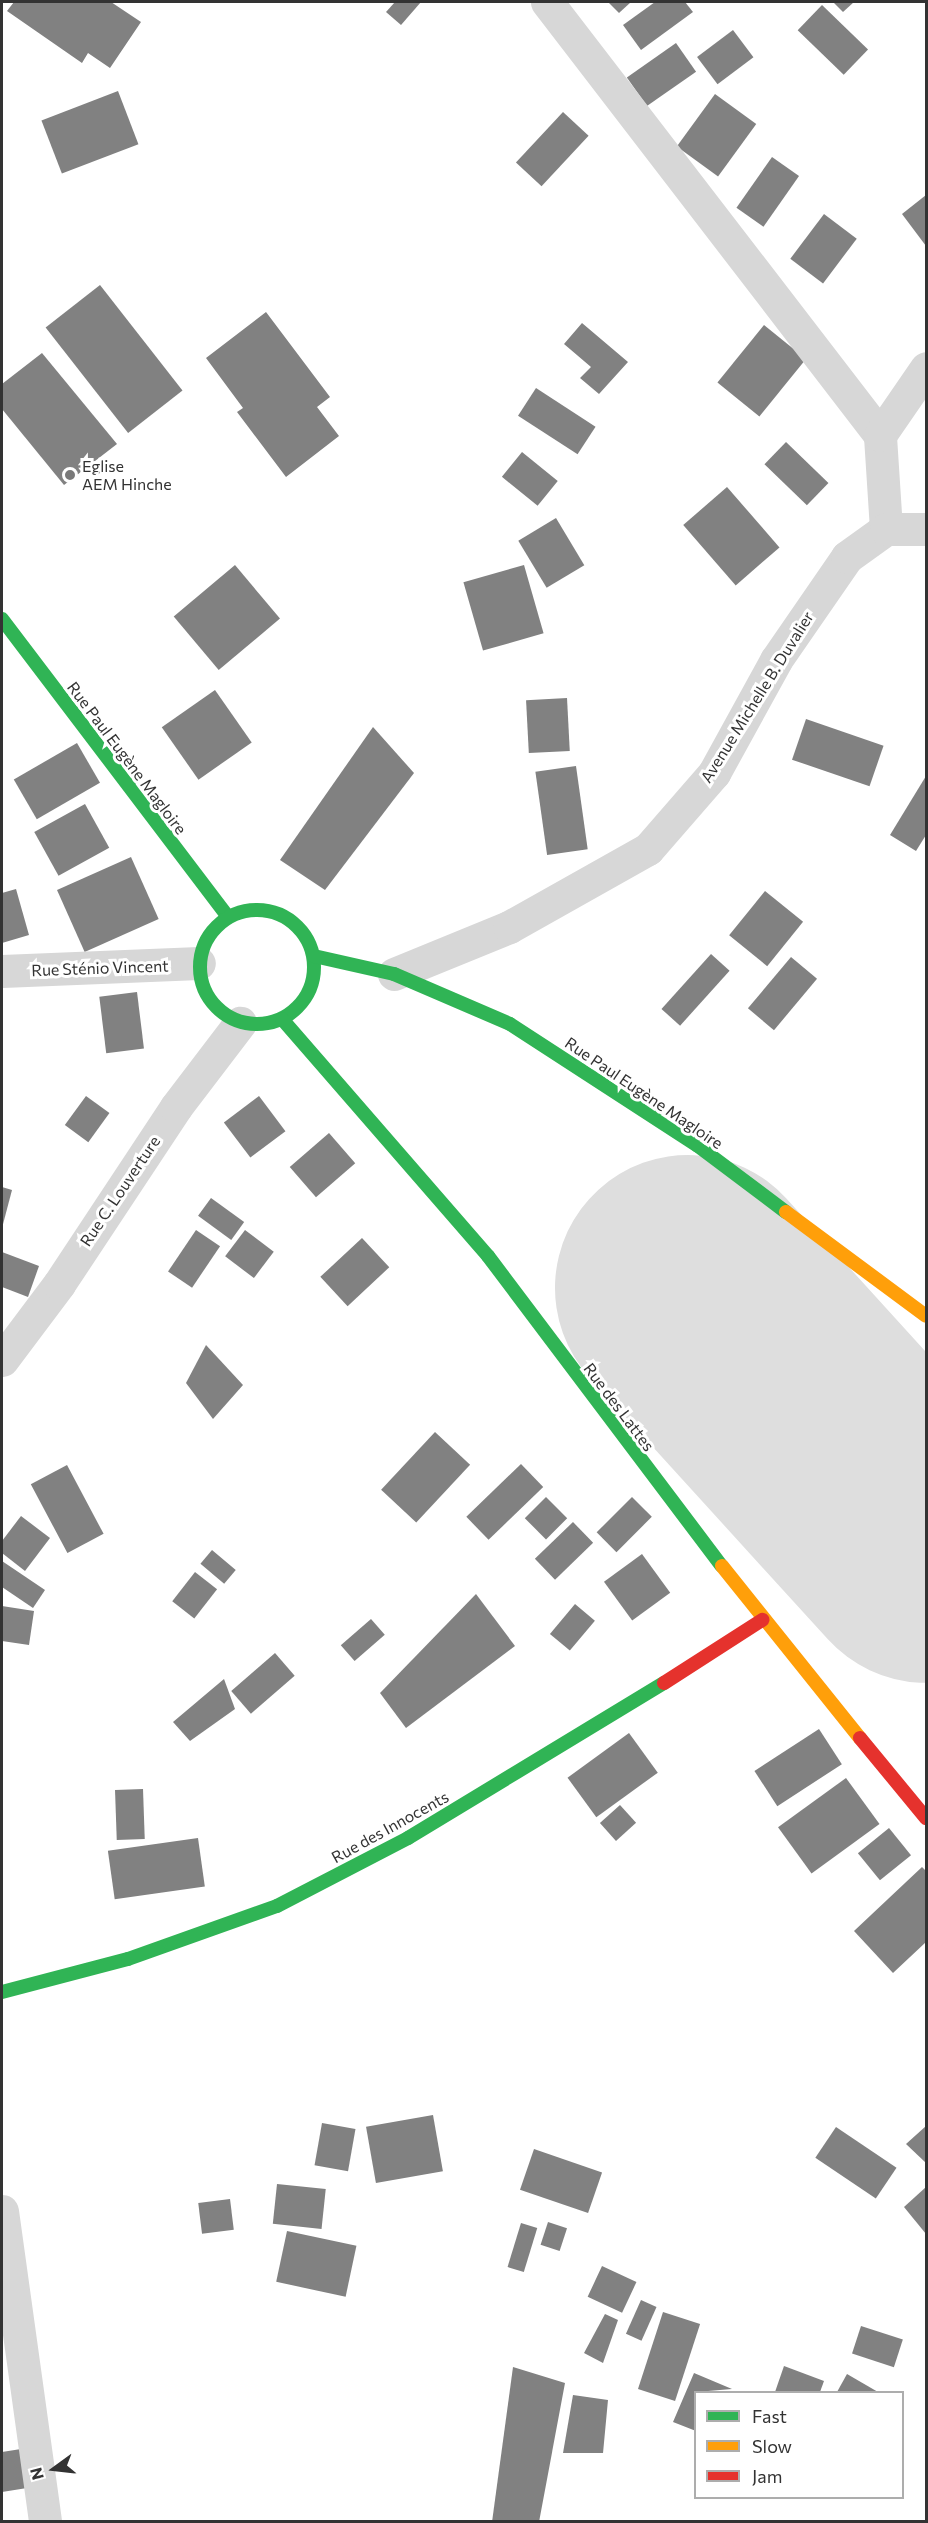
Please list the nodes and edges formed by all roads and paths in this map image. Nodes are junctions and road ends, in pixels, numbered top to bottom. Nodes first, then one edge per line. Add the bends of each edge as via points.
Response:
1 (547, 2) edge
2 (927, 368) edge
3 (879, 435) junction
4 (886, 529) junction
5 (927, 529) edge
6 (2, 619) edge
7 (228, 917) junction
8 (314, 956) junction
9 (199, 963) junction
10 (2, 971) edge
11 (394, 974) junction
12 (282, 1019) junction
13 (240, 1023) junction
14 (927, 1316) edge
15 (2, 1360) edge
16 (762, 1620) junction
17 (927, 1818) edge
18 (2, 1992) edge
19 (2, 2211) edge
20 (13, 2371) edge
21 (45, 2522) edge

1 - 3 street
2 - 3 street
3 - 4 street
4 - 5 street
4 - 11 street, Avenue Michelle B. Duvalier via 848,558 776,660 714,773 648,849 509,927
6 - 7 street, Rue Paul Eugène Magloire
7 - 8 street via 248,910 270,910 290,920 305,936
7 - 9 street via 207,937
8 - 11 street, Rue Paul Eugène Magloire
8 - 12 street via 309,993
9 - 10 street, Rue Sténio Vincent
9 - 13 street via 210,1000
11 - 14 street, Rue Paul Eugène Magloire via 510,1024 698,1146
12 - 13 street via 262,1025
12 - 16 street, Rue des Lattes via 488,1256
13 - 15 street, Rue C. Louverture via 176,1107 58,1284
16 - 17 street, Rue des Lattes
16 - 18 street, Rue des Innocents via 547,1757 408,1838 277,1906 128,1959
19 - 20 street
20 - 21 street

